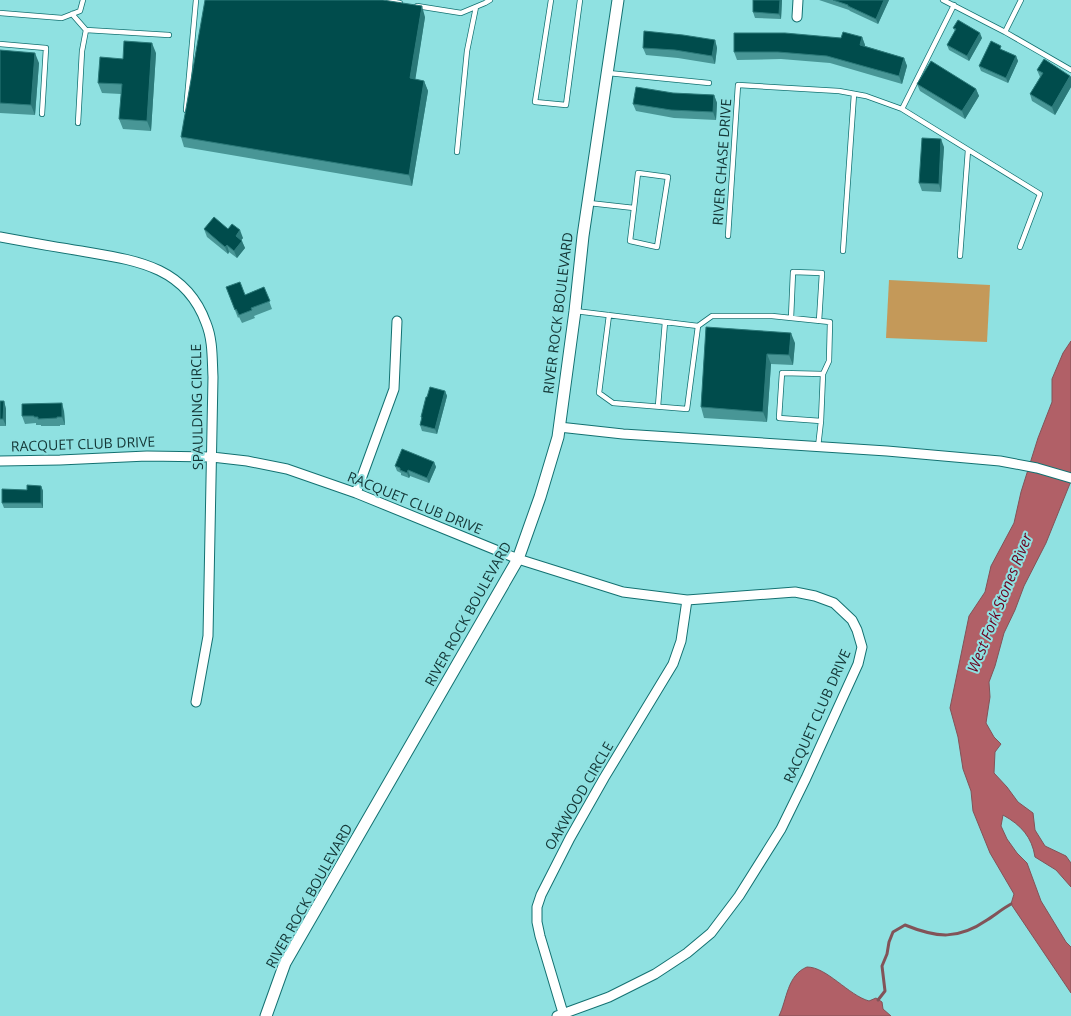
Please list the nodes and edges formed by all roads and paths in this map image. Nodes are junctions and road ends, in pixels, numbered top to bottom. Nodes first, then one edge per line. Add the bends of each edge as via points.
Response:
1 (83, 0) edge
2 (196, 0) edge
3 (384, 0) edge
4 (490, 0) edge
5 (551, 0) edge
6 (580, 0) edge
7 (618, 0) edge
8 (798, 0) edge
9 (942, 0) edge
10 (1021, 0) edge
11 (407, 4) edge
12 (414, 5) edge
13 (954, 5) junction
14 (476, 7) junction
15 (0, 13) edge
16 (72, 14) junction
17 (797, 17) dead end
18 (86, 30) junction
19 (1005, 32) junction
20 (169, 35) dead end
21 (0, 44) edge
22 (1071, 70) edge
23 (607, 72) junction
24 (710, 83) dead end
25 (854, 94) junction
26 (902, 109) junction
27 (42, 114) dead end
28 (185, 114) edge
29 (78, 123) dead end
30 (968, 150) junction
31 (457, 152) dead end
32 (587, 203) junction
33 (634, 208) junction
34 (728, 236) dead end
35 (0, 237) edge
36 (1020, 247) dead end
37 (843, 251) dead end
38 (960, 256) dead end
39 (575, 311) junction
40 (609, 315) junction
41 (791, 318) junction
42 (397, 321) dead end
43 (819, 321) junction
44 (664, 322) junction
45 (698, 326) junction
46 (823, 374) junction
47 (658, 406) junction
48 (821, 421) junction
49 (559, 427) junction
50 (818, 447) junction
51 (212, 456) junction
52 (0, 461) edge
53 (1071, 478) edge
54 (356, 493) junction
55 (518, 560) junction
56 (687, 600) junction
57 (196, 702) dead end
58 (560, 1015) edge
59 (266, 1016) edge

1 - 16 lane via 80,10
2 - 28 lane
3 - 11 lane
4 - 14 lane
5 - 6 lane via 536,102 566,105
7 - 23 street, RIVER ROCK BOULEVARD
8 - 17 street
9 - 13 lane
10 - 19 lane
12 - 14 lane via 461,14
13 - 19 lane
13 - 26 lane
14 - 31 lane via 467,51
15 - 16 lane via 62,18
16 - 18 lane
18 - 20 lane
18 - 29 lane via 82,51
19 - 22 lane
21 - 27 lane via 46,48
23 - 24 lane
23 - 32 street, RIVER ROCK BOULEVARD
25 - 26 lane, RIVER CHASE DRIVE
25 - 34 lane, RIVER CHASE DRIVE via 738,85
25 - 37 lane
26 - 30 lane, RIVER CHASE DRIVE
30 - 36 lane, RIVER CHASE DRIVE via 1040,194
30 - 38 lane
32 - 33 lane
32 - 39 street, RIVER ROCK BOULEVARD
33 - 33 lane via 638,173 668,177 657,247 630,241
35 - 51 street, SPAULDING CIRCLE via 155,267 176,280 189,293 198,306 211,337
39 - 40 lane
39 - 49 street, RIVER ROCK BOULEVARD
40 - 44 lane
40 - 47 lane via 599,393 613,403
41 - 43 lane
41 - 43 lane via 793,272 822,273
41 - 45 lane via 712,316
42 - 54 street via 394,389
43 - 46 lane via 830,322 829,361
44 - 45 lane
44 - 47 lane
45 - 47 lane via 688,409
46 - 48 lane
46 - 48 lane via 782,373 779,418
48 - 50 lane
49 - 50 street via 622,434
49 - 55 street, RIVER ROCK BOULEVARD via 540,497
50 - 53 street via 1000,461 1038,468
51 - 52 street, RACQUET CLUB DRIVE
51 - 54 street, RACQUET CLUB DRIVE via 287,469
51 - 57 street, SPAULDING CIRCLE via 208,636
54 - 55 street, RACQUET CLUB DRIVE
55 - 56 street, RACQUET CLUB DRIVE via 623,592
55 - 59 street, RIVER ROCK BOULEVARD via 286,963
56 - 58 street, OAKWOOD CIRCLE via 681,641 673,664 604,778 537,907 537,922
56 - 58 street, RACQUET CLUB DRIVE via 795,592 822,598 834,603 852,620 862,647 858,664 781,829 739,896 711,933 655,974 609,997

